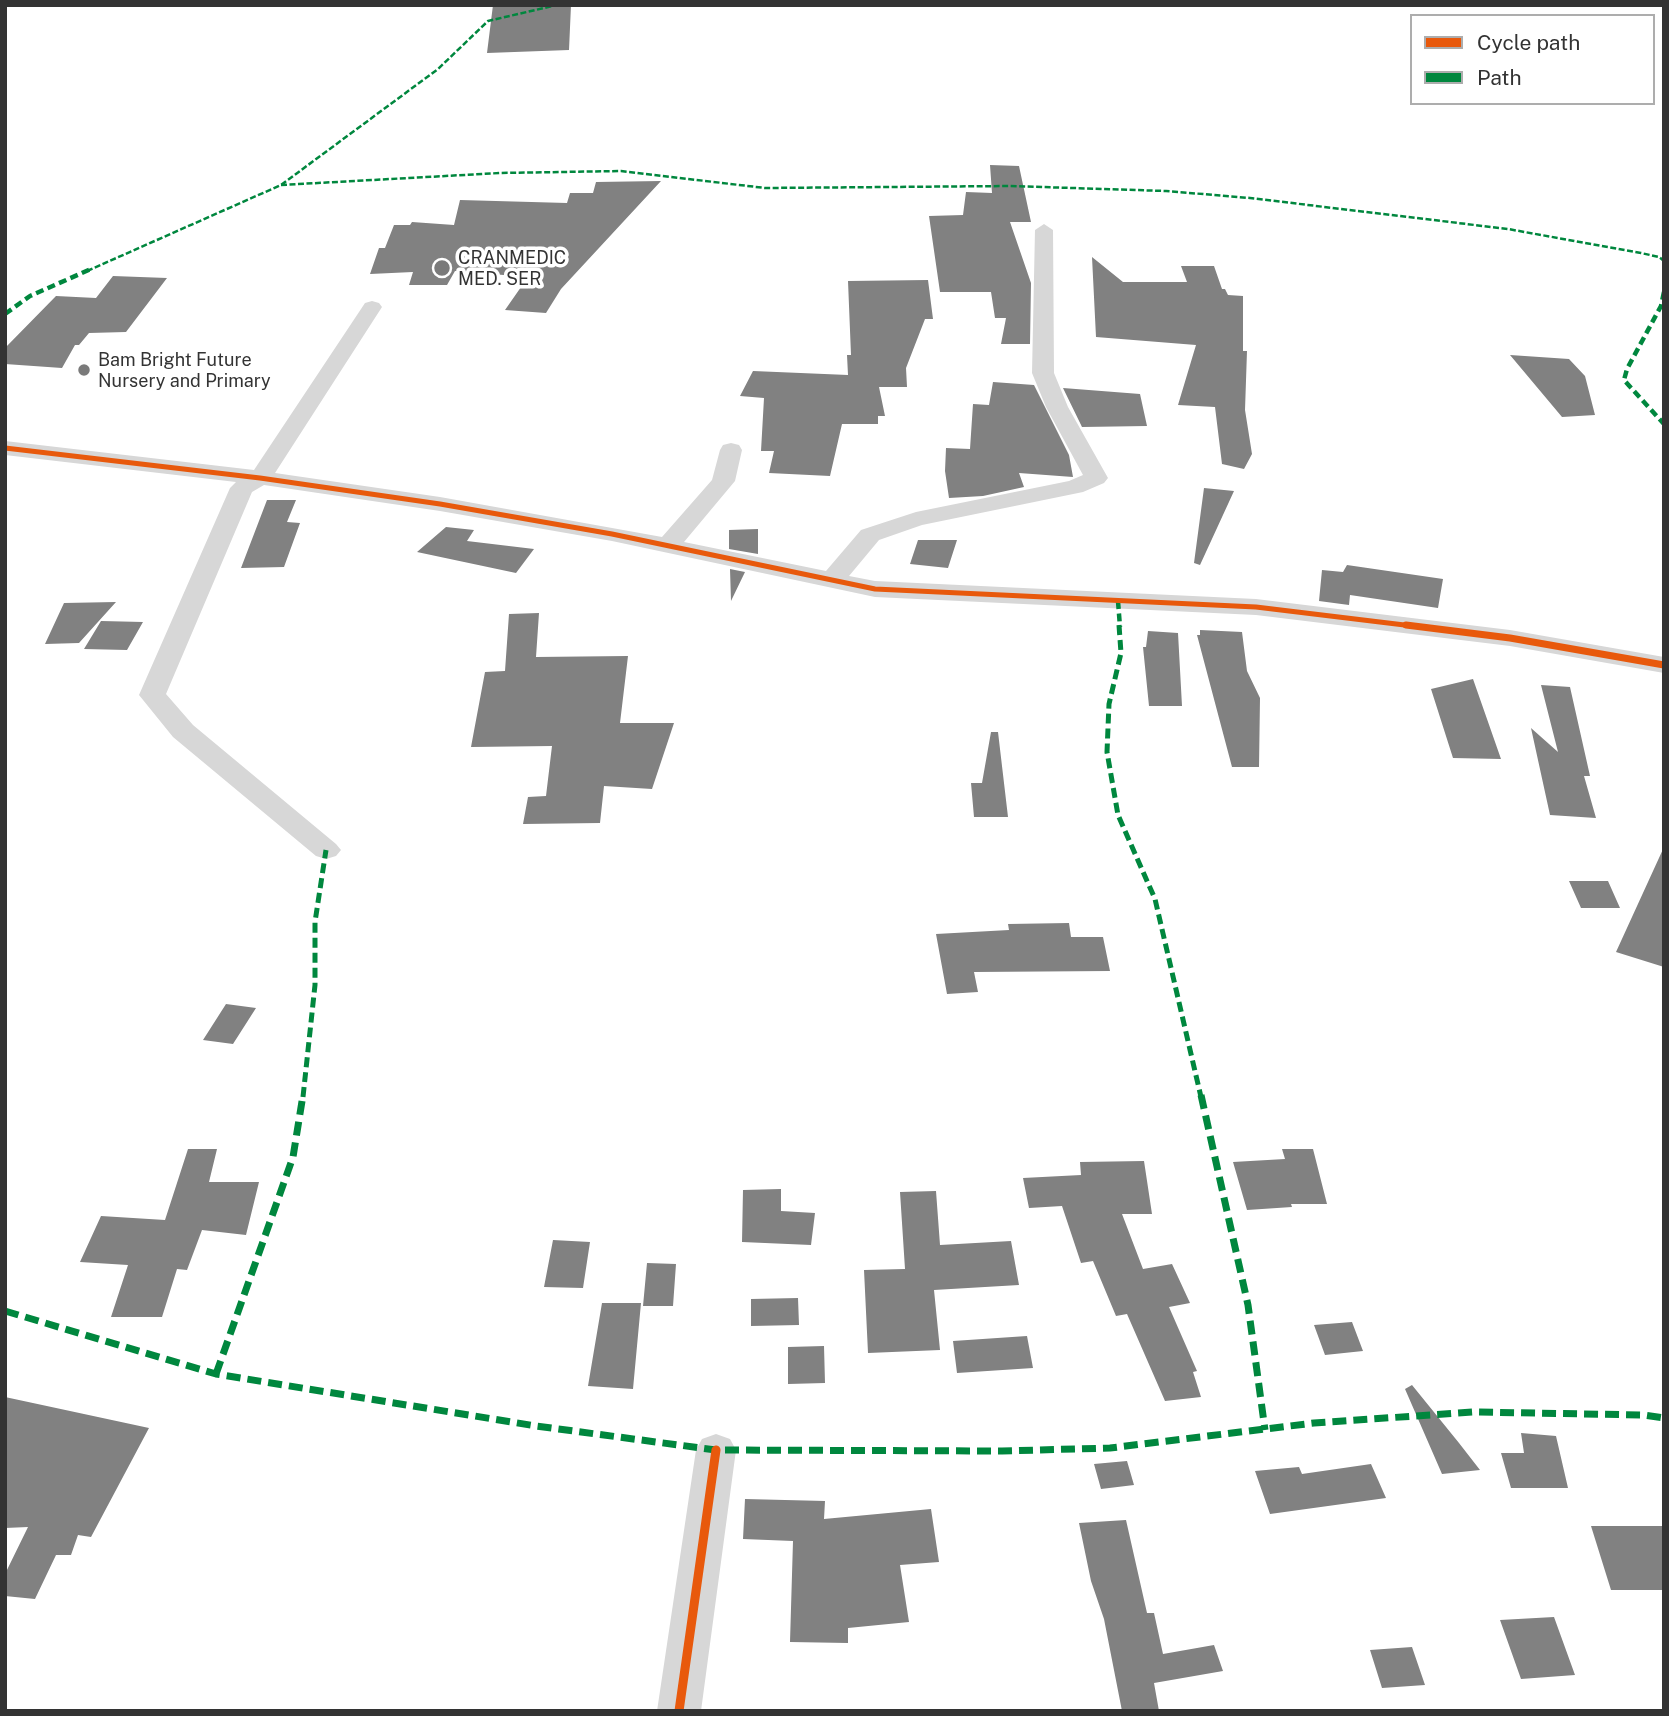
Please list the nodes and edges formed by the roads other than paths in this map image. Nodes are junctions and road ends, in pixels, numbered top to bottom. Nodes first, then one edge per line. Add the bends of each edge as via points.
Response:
1 (1044, 230) dead end
2 (372, 307) dead end
3 (5, 447) edge
4 (731, 450) dead end
5 (260, 478) junction
6 (667, 546) junction
7 (831, 580) junction
8 (1664, 665) edge
9 (326, 850) dead end
10 (716, 1450) dead end
11 (679, 1711) edge

1 - 7 street via 1043,373 1096,478 1075,487 916,519 870,535
2 - 5 street
3 - 5 street
4 - 6 street via 723,481
5 - 6 street via 440,504
5 - 9 street via 242,488 152,695 183,731
6 - 7 street
7 - 8 street via 875,589 1256,607 1510,638
10 - 11 street

